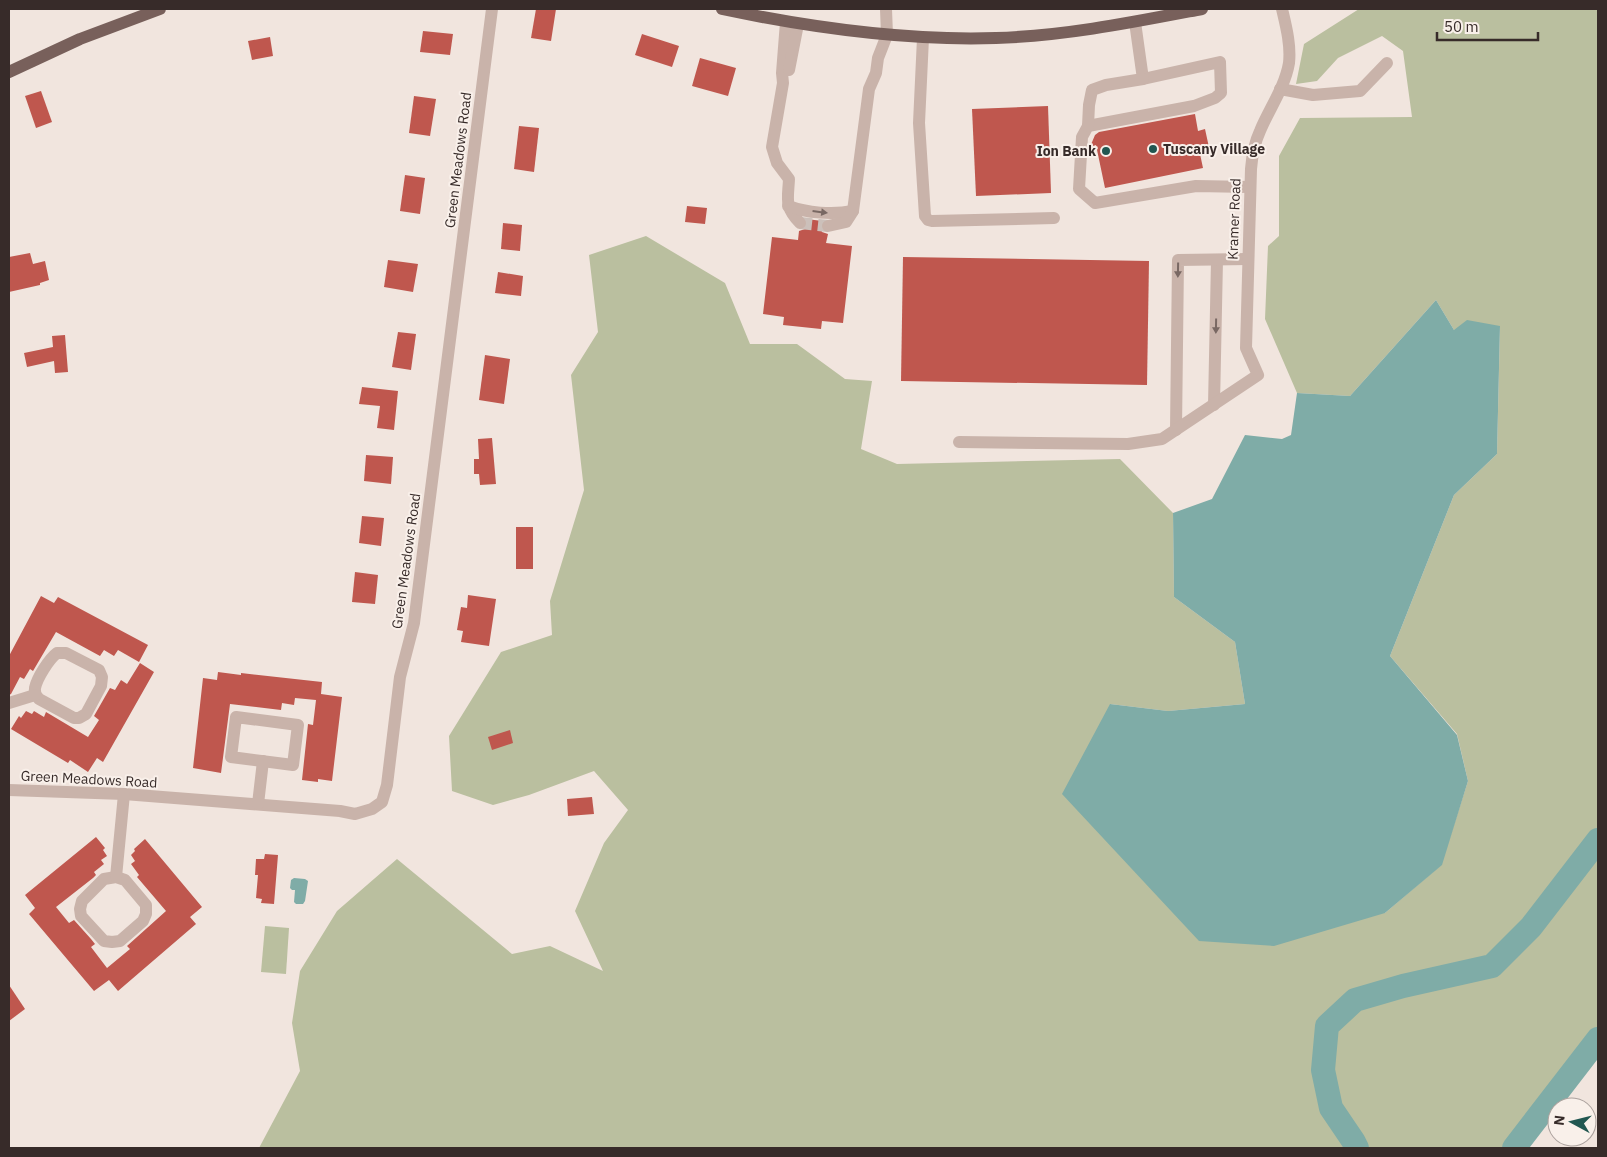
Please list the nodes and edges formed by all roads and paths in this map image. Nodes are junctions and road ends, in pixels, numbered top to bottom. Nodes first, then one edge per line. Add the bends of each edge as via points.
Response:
1 (160, 9) edge
2 (492, 9) edge
3 (722, 9) edge
4 (886, 9) edge
5 (1202, 9) edge
6 (1282, 9) edge
7 (1134, 22) junction
8 (792, 23) junction
9 (887, 36) junction
10 (923, 38) junction
11 (1387, 63) dead end
12 (9, 72) edge
13 (1143, 79) junction
14 (1280, 88) junction
15 (1088, 126) junction
16 (1250, 187) junction
17 (788, 206) junction
18 (853, 210) junction
19 (1054, 218) dead end
20 (800, 223) dead end
21 (828, 226) tunnel mouth
22 (1248, 259) junction
23 (1217, 260) junction
24 (1214, 405) junction
25 (1176, 430) junction
26 (959, 442) dead end
27 (35, 695) junction
28 (9, 703) edge
29 (263, 761) junction
30 (9, 790) edge
31 (124, 794) junction
32 (258, 804) junction
33 (116, 877) junction

1 - 12 main road via 80,39
2 - 32 street, Green Meadows Road via 414,623 400,677 387,785 382,802 355,814
3 - 8 main road
4 - 9 street
5 - 7 main road
6 - 14 street, Kramer Road via 1290,47 1286,77
7 - 10 main road via 1033,36
7 - 13 street
8 - 9 main road
8 - 17 street via 772,147 777,163 789,179
9 - 10 main road
9 - 18 street via 869,89
10 - 19 street via 919,123 925,216 932,221
11 - 14 street via 1360,91 1313,95
13 - 15 street via 1092,90
13 - 15 street via 1220,62 1221,93 1194,106
14 - 16 street, Kramer Road via 1253,150
15 - 16 street via 1082,137 1079,190 1095,203 1196,186
16 - 22 street, Kramer Road
17 -> 18 street via 839,214
17 - 20 street
18 - 21 street via 846,222
22 - 23 street
22 - 24 street, Kramer Road via 1246,348 1258,375
23 -> 24 street
23 -> 25 street via 1178,260
24 - 25 street
25 - 26 street via 1162,438 1128,444
27 - 27 street via 35,687 50,658 57,653 66,653 99,670 102,677 102,686 86,714 80,718 74,718
27 - 28 street
29 - 29 street via 231,757 236,717 298,725 292,765
29 - 32 street
30 - 31 street, Green Meadows Road
31 - 32 street, Green Meadows Road
31 - 33 street
33 - 33 street via 125,880 146,905 146,914 143,921 120,941 112,942 104,941 81,916 80,909 82,901 104,879

